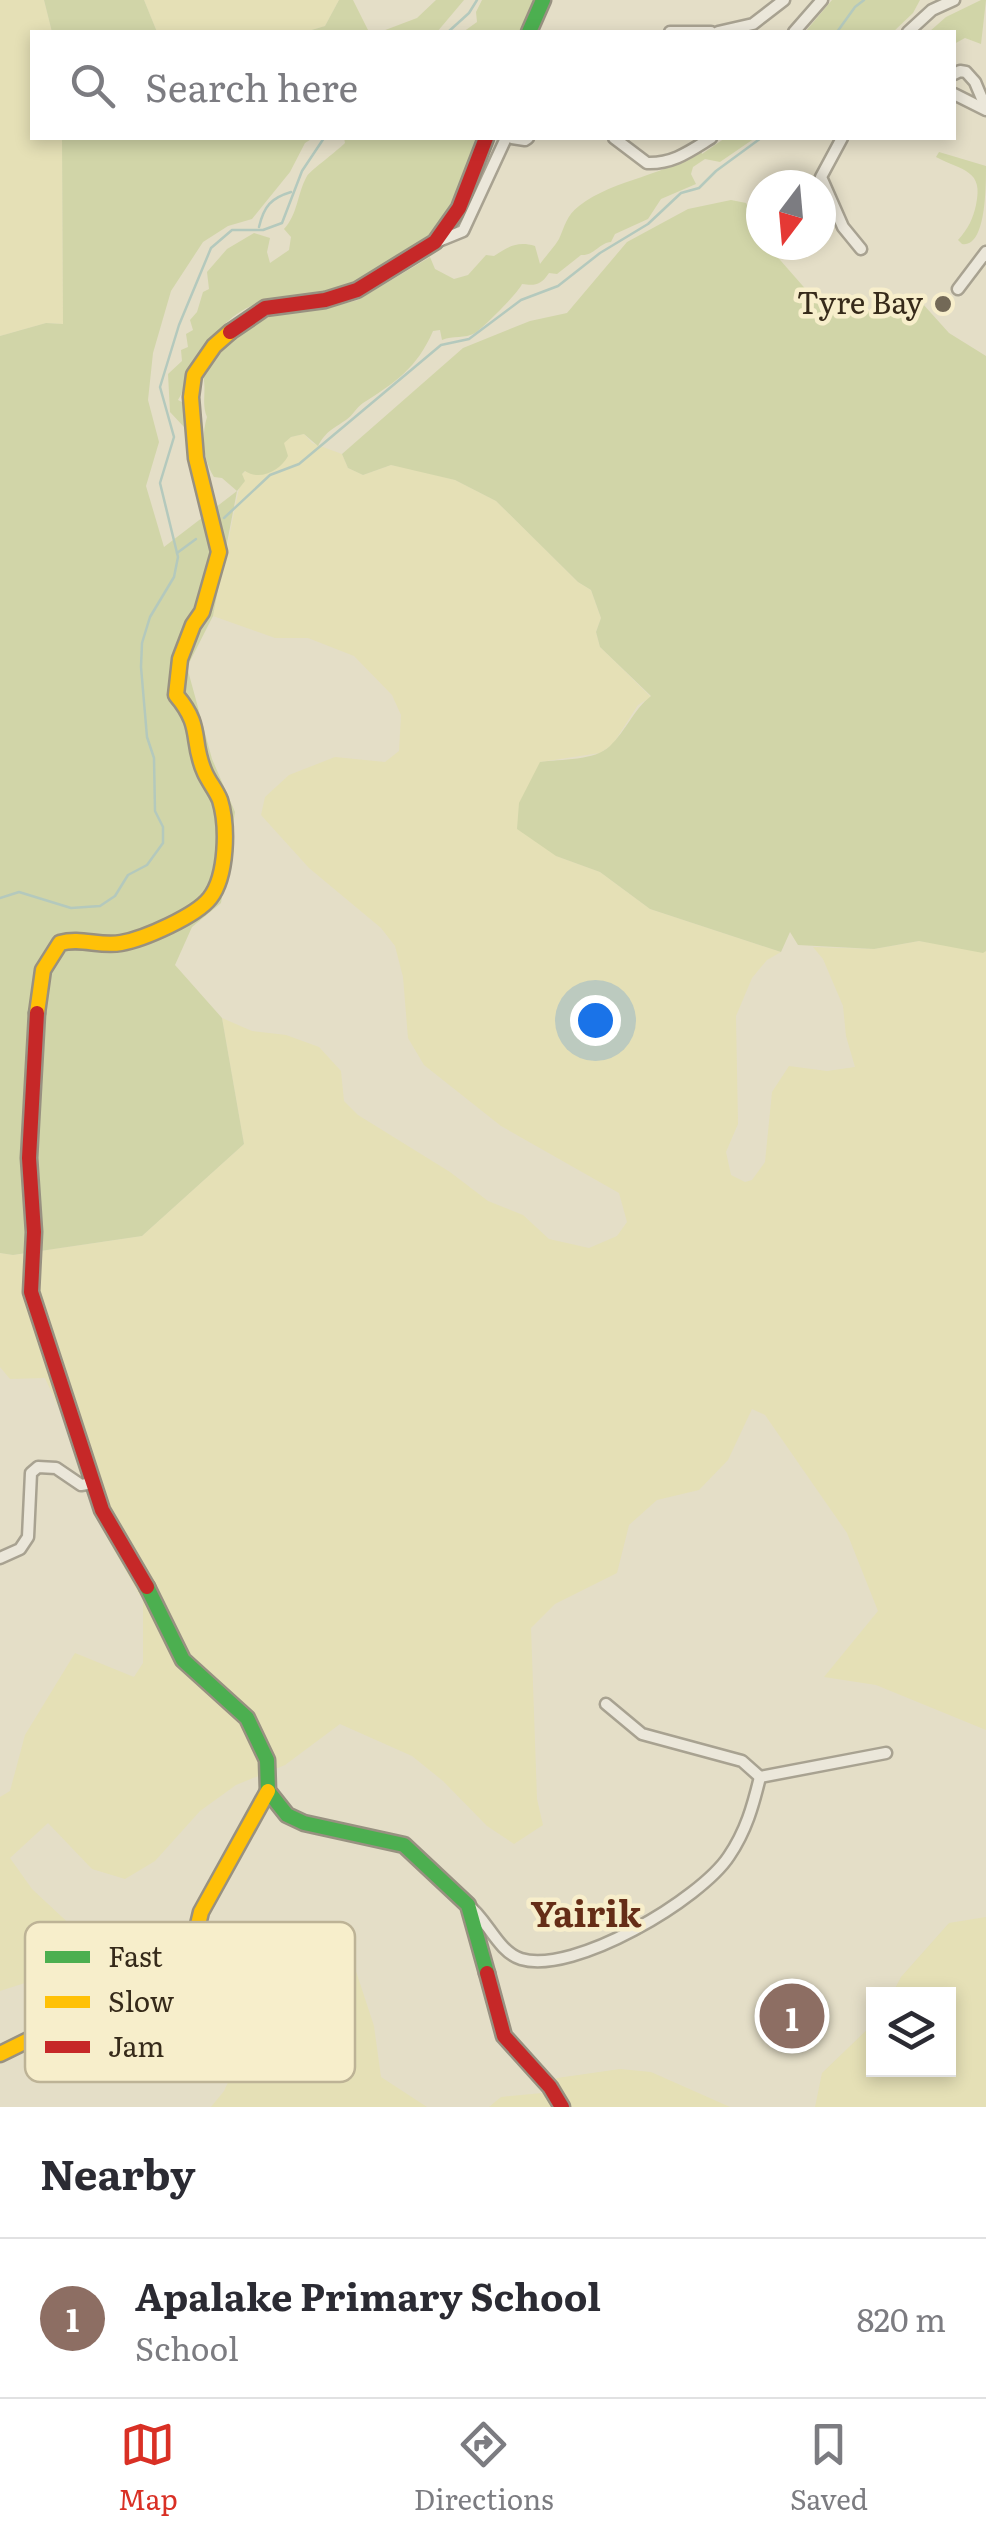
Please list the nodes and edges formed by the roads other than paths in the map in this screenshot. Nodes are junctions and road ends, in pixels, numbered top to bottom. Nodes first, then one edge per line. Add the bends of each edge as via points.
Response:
1 (543, 0) edge
2 (822, 0) edge
3 (954, 0) edge
4 (782, 1) edge
5 (531, 30) edge
6 (724, 30) edge
7 (796, 30) edge
8 (910, 30) edge
9 (956, 73) edge
10 (956, 95) edge
11 (986, 109) edge
12 (485, 140) edge
13 (506, 140) edge
14 (617, 140) edge
15 (708, 140) edge
16 (841, 140) edge
17 (435, 242) junction
18 (861, 248) dead end
19 (986, 252) edge
20 (958, 289) dead end
21 (93, 1483) junction
22 (0, 1558) edge
23 (606, 1704) dead end
24 (886, 1753) dead end
25 (760, 1777) junction
26 (268, 1791) junction
27 (468, 1905) junction
28 (199, 1922) edge
29 (25, 2042) edge
30 (0, 2054) edge
31 (562, 2107) edge

1 - 5 street
2 - 7 street
3 - 8 street
4 - 6 street via 752,24
9 - 11 street via 971,76
10 - 11 street
12 - 17 street via 458,208
13 - 17 street via 463,231
14 - 15 street via 653,164 668,163
16 - 18 street via 820,177 843,227
17 - 21 street via 357,290 265,308 243,320 194,375 196,458 219,552 180,659 176,695 198,722 202,768 219,799 223,858 208,900 159,929 120,944 86,938 60,943 43,970 36,1008 31,1292
19 - 20 street
21 - 22 street via 81,1485 56,1468 38,1467 32,1473 28,1538
21 - 26 street via 183,1660 247,1718 267,1760
23 - 25 street via 642,1734 742,1760
24 - 25 street
25 - 27 street via 750,1818 717,1872 635,1931 588,1952 520,1959
26 - 27 street via 287,1815 304,1823 404,1844
26 - 28 street
27 - 31 street via 504,2036 548,2081
29 - 30 street

